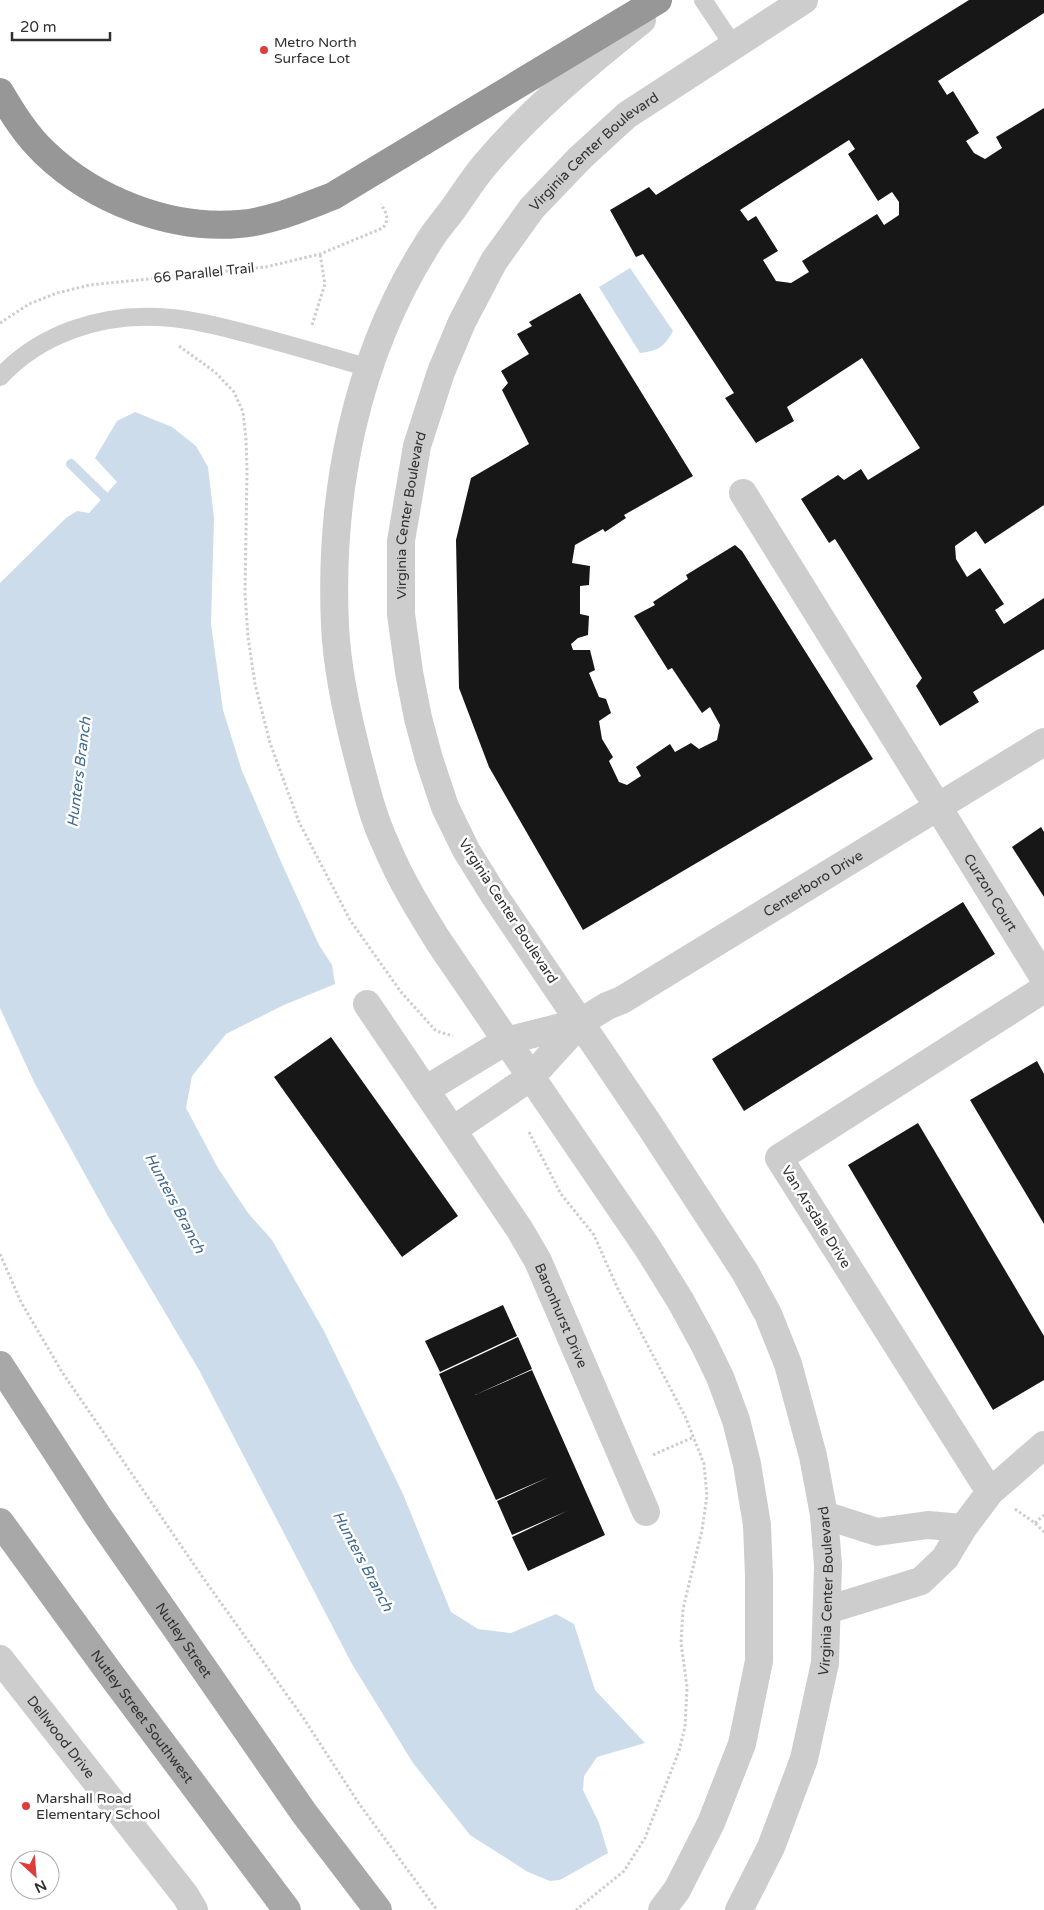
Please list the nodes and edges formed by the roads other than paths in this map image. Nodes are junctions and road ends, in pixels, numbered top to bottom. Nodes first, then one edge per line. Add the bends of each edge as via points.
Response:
1 (658, 0) edge
2 (667, 0) edge
3 (704, 0) edge
4 (804, 0) edge
5 (733, 45) junction
6 (0, 92) edge
7 (369, 368) junction
8 (0, 377) edge
9 (743, 493) dead end
10 (1044, 742) edge
11 (938, 806) junction
12 (1044, 978) edge
13 (1044, 989) edge
14 (367, 1004) dead end
15 (581, 1022) junction
16 (506, 1041) junction
17 (531, 1077) junction
18 (425, 1090) junction
19 (453, 1130) junction
20 (0, 1365) edge
21 (1044, 1445) edge
22 (990, 1492) junction
23 (646, 1512) dead end
24 (824, 1515) junction
25 (0, 1522) edge
26 (963, 1528) junction
27 (827, 1610) junction
28 (0, 1659) edge
29 (194, 1910) edge
30 (287, 1910) edge
31 (378, 1910) edge
32 (662, 1910) edge
33 (738, 1910) edge

1 - 6 highway via 333,196 286,213 240,224 201,224 160,216 78,181 45,153 18,123
2 - 7 street via 591,61 537,110 484,166 428,242 390,312
3 - 5 lane
4 - 5 street, Virginia Center Boulevard
5 - 15 street, Virginia Center Boulevard via 627,115 532,208 494,261 462,322 441,372 417,446 401,541 401,614 409,672 418,718 445,807 470,857
7 - 8 lane via 204,322 159,316 126,318 67,331 26,353
7 - 16 street via 343,468 336,542 335,627 343,692 366,788 384,843 409,894
9 - 11 street, Curzon Court
10 - 11 street, Centerboro Drive
11 - 12 street, Curzon Court
11 - 15 street, Centerboro Drive
13 - 22 street, Van Arsdale Drive via 779,1158
14 - 18 street, Baronhurst Drive
15 - 16 street
15 - 17 street
15 - 24 street, Virginia Center Boulevard via 768,1314 788,1364 813,1456
16 - 17 street
16 - 18 street
17 - 19 street
17 - 32 street via 647,1247 703,1342 736,1420 757,1525 759,1661 742,1744 711,1823 677,1890
18 - 19 street, Baronhurst Drive
19 - 23 street, Baronhurst Drive via 538,1261
20 - 31 main road, Nutley Street via 98,1516 287,1789
21 - 22 street
22 - 26 street
24 - 26 street via 877,1532 928,1525
24 - 27 street, Virginia Center Boulevard
25 - 30 main road, Nutley Street Southwest
26 - 27 street via 945,1558 921,1581
27 - 33 street, Virginia Center Boulevard via 825,1663 804,1759 770,1847
28 - 29 street, Dellwood Drive

